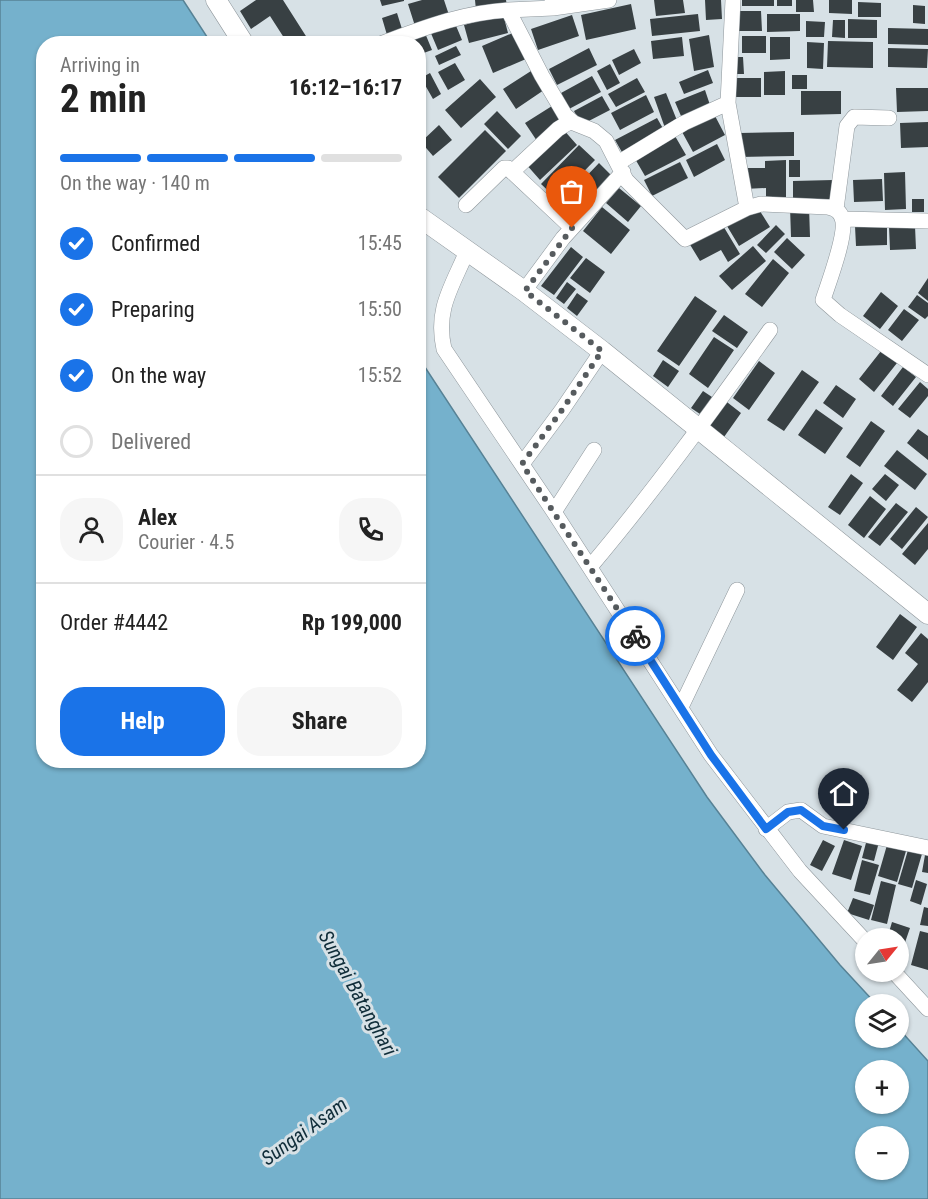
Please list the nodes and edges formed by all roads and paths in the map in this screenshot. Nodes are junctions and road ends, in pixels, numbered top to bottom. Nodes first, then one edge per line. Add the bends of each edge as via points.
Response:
1 (216, 0) edge
2 (609, 0) edge
3 (733, 0) edge
4 (553, 4) edge
5 (508, 10) junction
6 (239, 36) edge
7 (403, 36) edge
8 (728, 103) junction
9 (889, 118) dead end
10 (571, 121) junction
11 (620, 168) junction
12 (512, 172) junction
13 (466, 205) dead end
14 (747, 208) junction
15 (839, 214) junction
16 (928, 221) edge
17 (426, 222) edge
18 (572, 228) junction
19 (467, 252) junction
20 (525, 291) junction
21 (770, 330) dead end
22 (602, 351) junction
23 (928, 375) edge
24 (698, 429) junction
25 (594, 450) dead end
26 (522, 464) junction
27 (554, 512) junction
28 (590, 567) junction
29 (737, 590) dead end
30 (928, 614) edge
31 (681, 707) junction
32 (766, 829) junction
33 (928, 848) edge
34 (855, 930) edge
35 (903, 982) edge
36 (928, 1009) edge

1 - 6 street
2 - 4 street
3 - 8 street
4 - 5 street
5 - 7 street via 456,17
5 - 10 street via 542,76
8 - 11 street via 684,123
8 - 14 street
9 - 15 street via 854,117 847,126
10 - 11 street via 606,141
10 - 12 street
11 - 14 street via 626,180 685,239
11 - 18 street
12 - 13 street via 502,168
12 - 18 street
14 - 15 street via 761,204 828,207
15 - 16 street
15 - 23 street via 843,231 823,300
17 - 19 street
18 - 20 street
19 - 20 street
19 - 26 street via 442,310 440,331 444,349
20 - 22 street
21 - 24 street
22 - 24 street
22 - 26 street
24 - 28 street
24 - 30 street
25 - 27 street
26 - 27 street
27 - 28 street
28 - 31 street
29 - 31 street
31 - 32 street
32 - 33 street via 788,812 801,810 823,826
32 - 34 street
35 - 36 street

